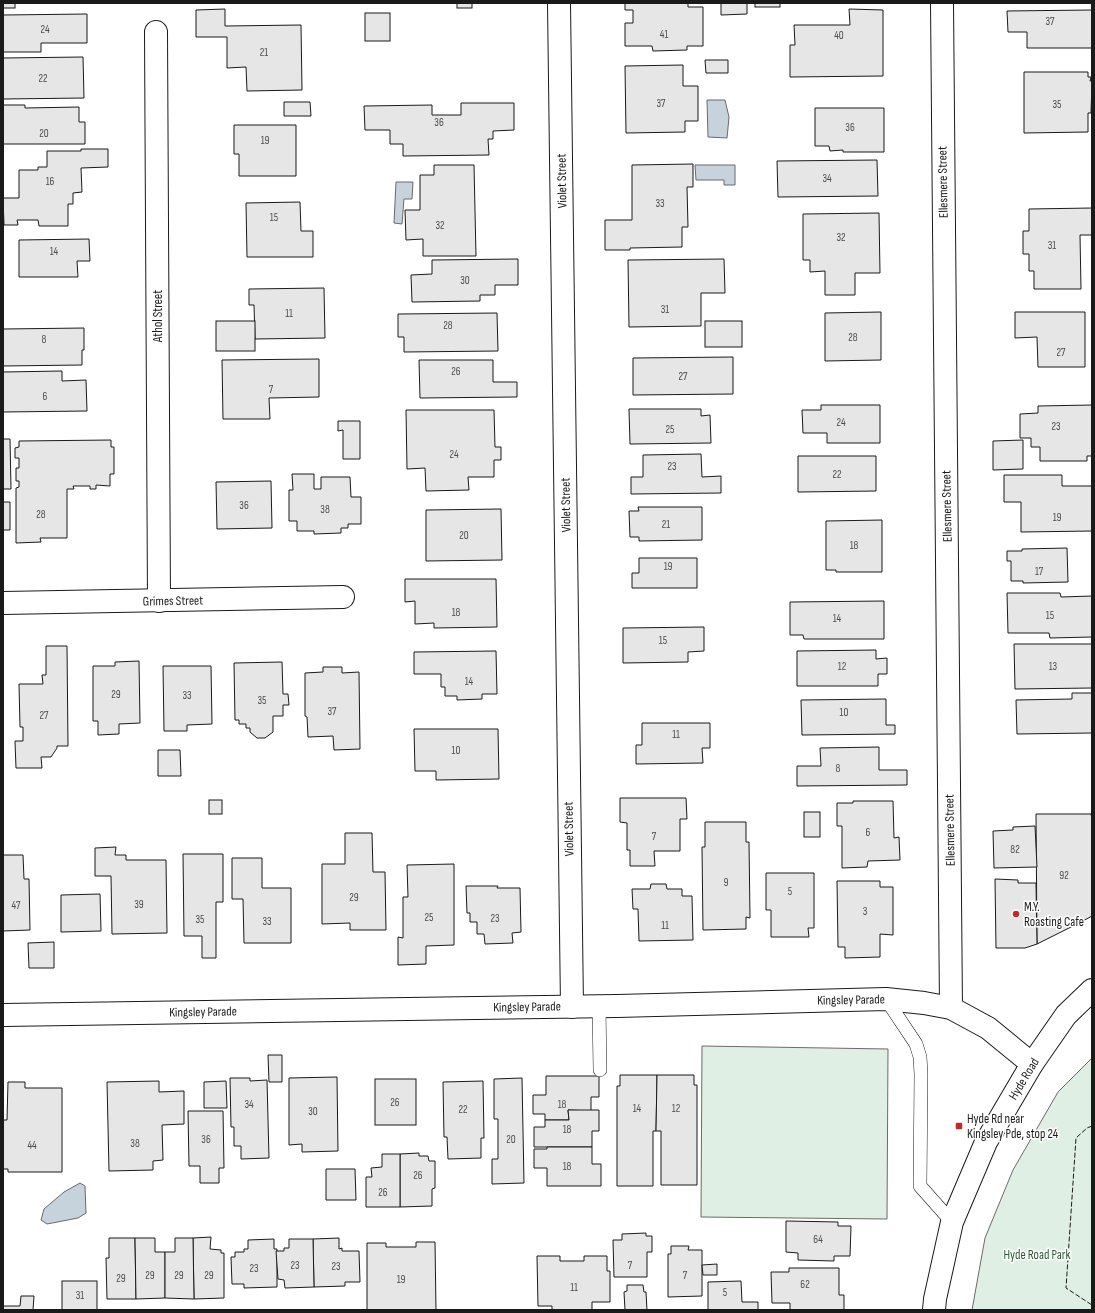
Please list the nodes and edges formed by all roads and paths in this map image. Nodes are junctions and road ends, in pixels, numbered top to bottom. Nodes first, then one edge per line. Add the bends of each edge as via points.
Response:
1 (559, 3) edge
2 (942, 3) edge
3 (156, 32) dead end
4 (343, 597) dead end
5 (159, 601) junction
6 (3, 603) edge
7 (1092, 990) edge
8 (886, 999) junction
9 (599, 1006) junction
10 (572, 1007) junction
11 (952, 1008) junction
12 (3, 1015) edge
13 (1032, 1064) junction
14 (600, 1070) dead end
15 (952, 1222) junction
16 (934, 1310) edge

1 - 10 street, Violet Street
2 - 11 street, Ellesmere Street
3 - 5 street, Athol Street
4 - 5 street, Grimes Street
5 - 6 street, Grimes Street
7 - 13 street, Hyde Road via 1066,1015
8 - 9 street, Kingsley Parade
8 - 11 street, Kingsley Parade
8 - 15 lane via 916,1044 920,1057 920,1186
9 - 10 street, Kingsley Parade
9 - 14 lane
10 - 12 street, Kingsley Parade
11 - 13 street, Kingsley Parade via 988,1028
13 - 15 street, Hyde Road via 986,1142
15 - 16 street, Hyde Road

